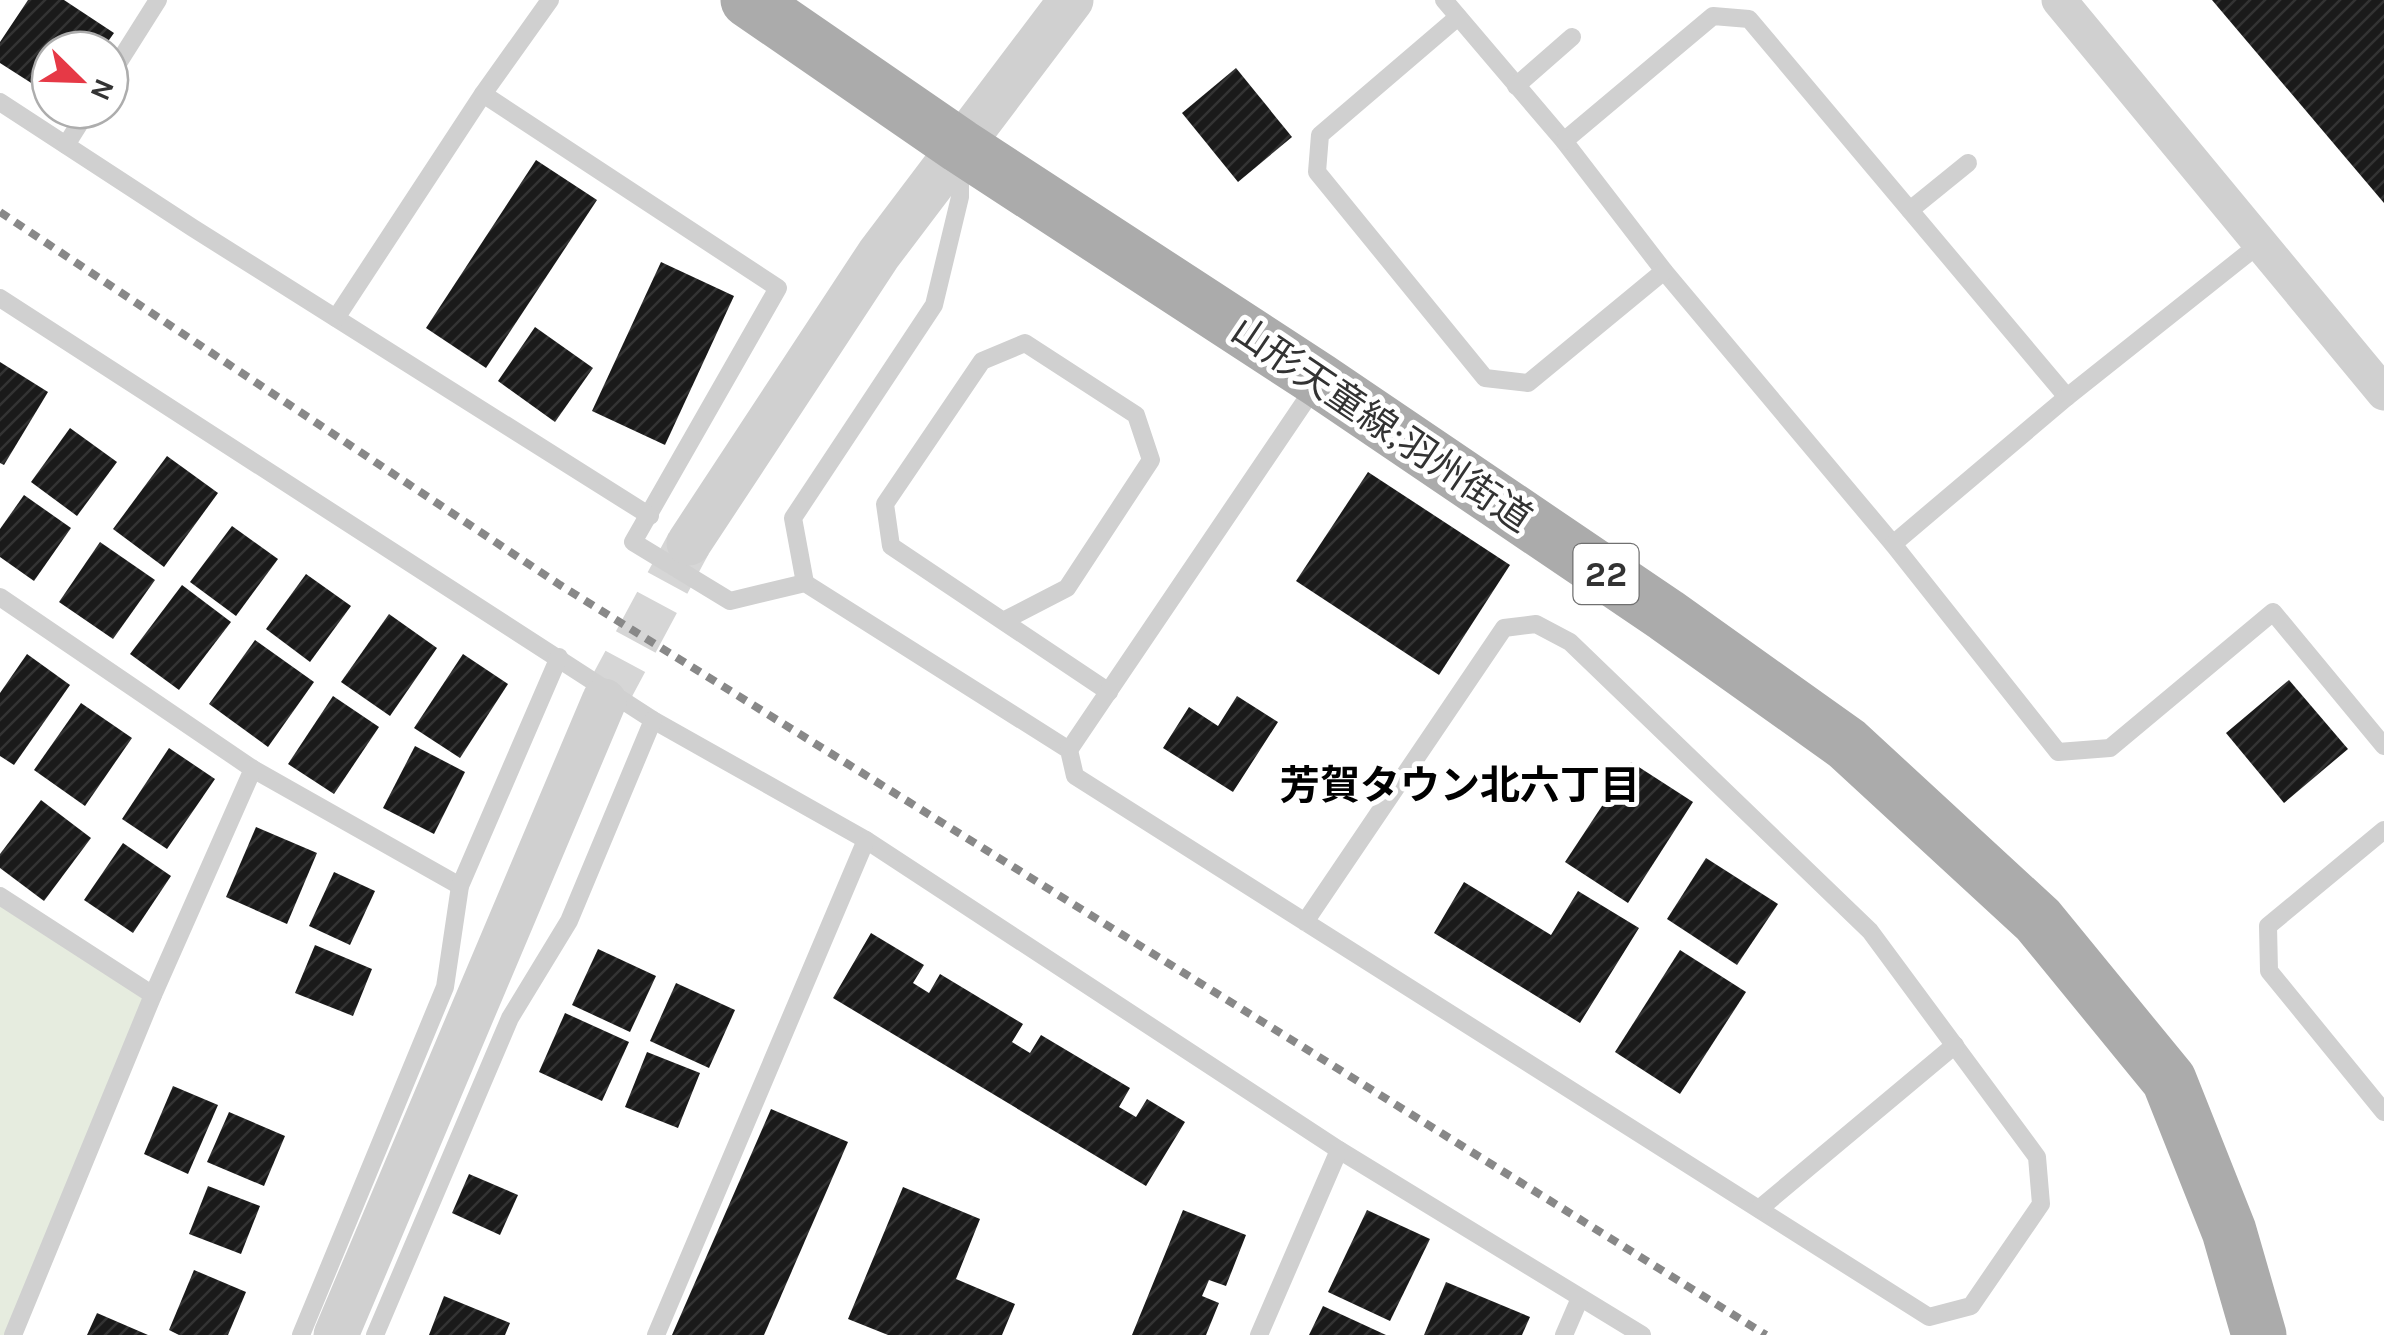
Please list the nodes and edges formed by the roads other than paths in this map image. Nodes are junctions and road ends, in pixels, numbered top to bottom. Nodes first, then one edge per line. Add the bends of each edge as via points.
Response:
1 (158, 0) edge
2 (550, 0) edge
3 (748, 0) edge
4 (1070, 0) edge
5 (1444, 0) edge
6 (2059, 0) edge
7 (1458, 18) junction
8 (1572, 37) dead end
9 (130, 44) edge
10 (1516, 86) junction
11 (483, 94) junction
12 (0, 102) edge
13 (75, 130) edge
14 (1564, 141) junction
15 (66, 145) junction
16 (960, 146) junction
17 (1968, 163) dead end
18 (1910, 210) junction
19 (2262, 242) junction
20 (1664, 271) junction
21 (0, 298) edge
22 (336, 318) junction
23 (1319, 380) junction
24 (2384, 393) edge
25 (2067, 397) junction
26 (650, 516) junction
27 (689, 543) tunnel mouth
28 (1893, 544) junction
29 (805, 583) junction
30 (0, 597) edge
31 (1003, 621) junction
32 (559, 658) junction
33 (1108, 692) junction
34 (604, 700) tunnel mouth
35 (653, 720) junction
36 (2384, 746) edge
37 (1069, 750) junction
38 (253, 770) junction
39 (2384, 830) edge
40 (866, 840) junction
41 (460, 886) junction
42 (0, 896) edge
43 (1305, 922) junction
44 (153, 995) junction
45 (1955, 1045) junction
46 (2384, 1112) edge
47 (1339, 1150) junction
48 (1759, 1209) junction
49 (1580, 1298) junction
50 (13, 1335) edge
51 (301, 1335) edge
52 (336, 1335) edge
53 (375, 1335) edge
54 (656, 1335) edge
55 (1260, 1335) edge
56 (1564, 1335) edge
57 (1642, 1335) edge
58 (2259, 1335) edge

1 - 9 lane
2 - 11 lane
3 - 16 main road, 山形天童線;羽州街道 / 22
4 - 16 street
5 - 7 lane
6 - 19 street
7 - 10 lane
7 - 20 lane via 1320,135 1317,172 1485,378 1528,383
8 - 10 lane
10 - 14 lane
11 - 22 lane
11 - 26 lane via 778,288
12 - 15 lane
13 - 15 lane
14 - 18 lane via 1713,16 1749,20
14 - 20 lane
15 - 22 lane
16 - 23 main road, 山形天童線;羽州街道 / 22
16 - 27 street via 879,254
16 - 29 lane via 960,197 934,305 793,518
17 - 18 lane
18 - 25 lane
19 - 24 street
19 - 25 lane
20 - 28 lane
21 - 32 lane
22 - 26 lane
23 - 33 lane
23 - 58 main road, 山形天童線;羽州街道 / 22 via 1847,744 2038,920 2169,1080 2229,1231
25 - 28 lane
26 - 29 lane via 634,542 730,600
28 - 36 lane via 2058,752 2110,748 2273,612
29 - 37 lane
30 - 38 lane
31 - 31 lane via 891,546 885,504 982,361 1025,343 1136,415 1151,460 1066,588
31 - 33 lane
32 - 35 lane
32 - 41 lane
33 - 37 lane
34 - 52 street
35 - 40 lane
35 - 53 lane via 569,922 510,1018
37 - 43 lane via 1075,776
38 - 41 lane
38 - 44 lane
39 - 46 lane via 2268,926 2269,971
40 - 47 lane
40 - 54 lane
41 - 51 lane via 444,987
42 - 44 lane
43 - 45 lane via 1504,628 1536,624 1570,642 1870,931
43 - 48 lane
44 - 50 lane
45 - 48 lane
45 - 48 lane via 2037,1157 2040,1204 1971,1306 1929,1317
47 - 49 lane
47 - 55 lane
49 - 56 lane
49 - 57 lane

